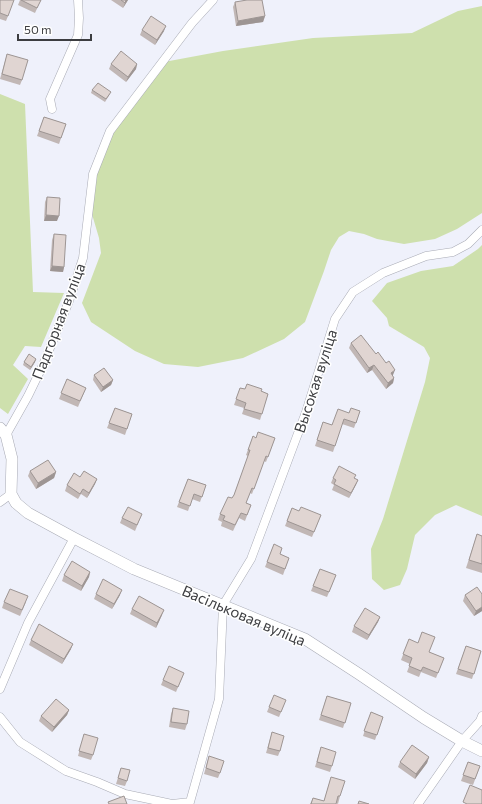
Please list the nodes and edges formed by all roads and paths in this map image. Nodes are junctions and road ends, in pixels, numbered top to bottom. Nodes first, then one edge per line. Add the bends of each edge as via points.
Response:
1 (78, 0) edge
2 (213, 0) edge
3 (52, 109) dead end
4 (482, 230) edge
5 (3, 432) edge
6 (11, 488) junction
7 (0, 502) edge
8 (74, 538) junction
9 (223, 605) junction
10 (0, 689) edge
11 (482, 716) edge
12 (0, 717) edge
13 (462, 741) junction
14 (482, 751) edge
15 (418, 804) edge

1 - 3 street via 78,35 50,99
2 - 5 street, Падгорная вуліца via 192,23 110,131 93,174 83,258 69,301 28,396
4 - 9 street, Высокая вуліца via 468,244 453,252 426,256 383,273 353,292 335,320 306,412 251,559
5 - 6 street via 12,459
6 - 7 street
6 - 8 street, Васільковая вуліца via 16,503 28,513
8 - 9 street, Васільковая вуліца via 134,569
8 - 10 street via 28,623
9 - 12 street via 219,699 190,802 172,804 125,794 66,771 20,742
9 - 13 street, Васільковая вуліца via 306,640
11 - 13 street
13 - 14 street, Васільковая вуліца
13 - 15 street

